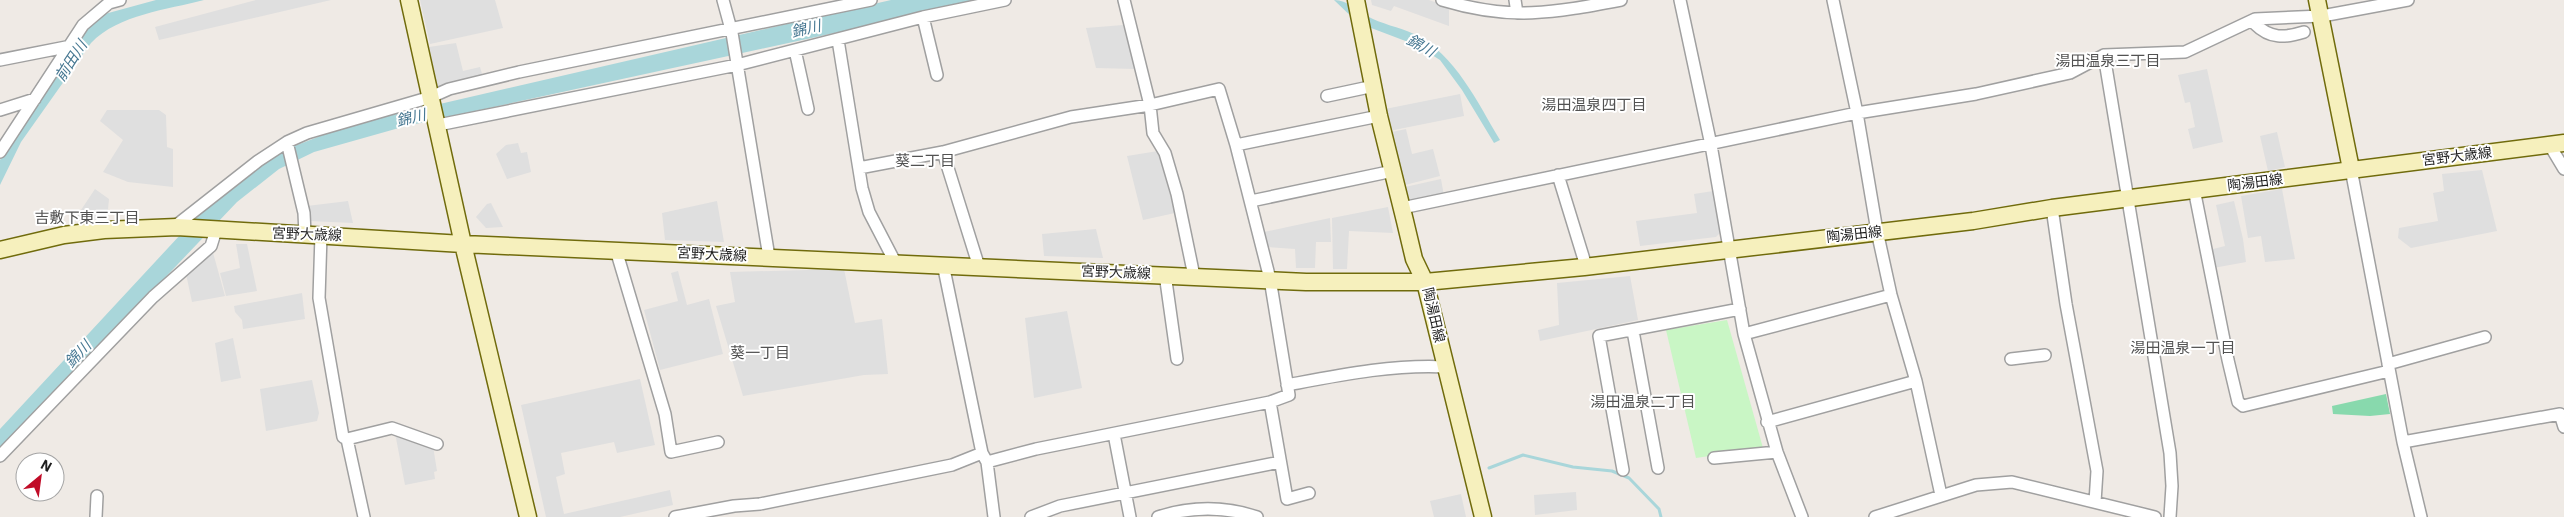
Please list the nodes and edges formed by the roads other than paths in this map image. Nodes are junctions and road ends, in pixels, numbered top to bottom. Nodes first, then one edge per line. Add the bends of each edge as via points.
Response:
1 (120, 0) edge
2 (409, 0) edge
3 (723, 0) edge
4 (871, 0) edge
5 (1005, 0) edge
6 (1124, 0) edge
7 (1356, 0) edge
8 (1442, 0) edge
9 (1515, 0) edge
10 (1621, 0) edge
11 (1680, 0) edge
12 (1833, 0) edge
13 (2317, 0) edge
14 (2408, 0) edge
15 (838, 4) edge
16 (1517, 13) junction
17 (2322, 16) junction
18 (923, 17) junction
19 (2255, 19) junction
20 (732, 32) junction
21 (2304, 32) dead end
22 (838, 40) junction
23 (66, 47) junction
24 (794, 50) junction
25 (2104, 55) junction
26 (0, 60) edge
27 (737, 65) junction
28 (937, 75) dead end
29 (1374, 86) junction
30 (1327, 96) dead end
31 (35, 99) junction
32 (431, 99) junction
33 (1150, 105) junction
34 (808, 109) dead end
35 (0, 110) edge
36 (1858, 113) junction
37 (1380, 116) junction
38 (438, 123) junction
39 (287, 142) junction
40 (2556, 144) edge
41 (1236, 145) junction
42 (1710, 145) junction
43 (0, 152) edge
44 (943, 152) junction
45 (859, 168) junction
46 (2564, 168) edge
47 (2351, 169) junction
48 (1393, 171) junction
49 (1558, 175) junction
50 (2194, 189) junction
51 (2127, 198) junction
52 (1252, 201) junction
53 (1402, 208) junction
54 (2052, 208) junction
55 (175, 227) junction
56 (214, 230) junction
57 (1877, 232) junction
58 (304, 234) junction
59 (321, 235) junction
60 (463, 244) junction
61 (1729, 248) junction
62 (0, 250) edge
63 (616, 250) junction
64 (769, 257) junction
65 (895, 262) junction
66 (942, 264) junction
67 (1586, 266) junction
68 (979, 267) junction
69 (1165, 274) junction
70 (1194, 276) junction
71 (1270, 279) junction
72 (1425, 282) junction
73 (1891, 295) junction
74 (1740, 310) junction
75 (1633, 330) junction
76 (1744, 334) junction
77 (2485, 337) dead end
78 (2045, 355) dead end
79 (1177, 359) dead end
80 (2011, 359) dead end
81 (1447, 367) junction
82 (2389, 368) junction
83 (1916, 382) junction
84 (1287, 385) junction
85 (1270, 402) junction
86 (1767, 422) junction
87 (2564, 428) edge
88 (1114, 434) junction
89 (347, 439) junction
90 (718, 442) dead end
91 (2403, 442) junction
92 (437, 444) dead end
93 (1776, 452) junction
94 (0, 456) edge
95 (984, 458) junction
96 (1714, 458) dead end
97 (1280, 462) junction
98 (1658, 468) dead end
99 (1623, 470) dead end
100 (1124, 492) junction
101 (1309, 493) dead end
102 (1941, 495) junction
103 (97, 496) dead end
104 (2095, 502) junction
105 (96, 517) edge
106 (364, 517) edge
107 (528, 517) edge
108 (675, 517) edge
109 (994, 517) edge
110 (1031, 517) edge
111 (1130, 517) edge
112 (1158, 517) edge
113 (1257, 517) edge
114 (1483, 517) edge
115 (1802, 517) edge
116 (1876, 517) edge
117 (2155, 517) edge
118 (2170, 517) edge
119 (2421, 517) edge

1 - 23 street via 96,12
2 - 32 main road
3 - 20 street
4 - 15 street
5 - 18 street
6 - 33 street
7 - 29 main road
8 - 16 street via 1484,11
9 - 16 street
10 - 16 street via 1556,13
11 - 42 street
12 - 36 street
13 - 17 main road
14 - 17 street
15 - 20 street
17 - 19 street
17 - 47 main road
18 - 22 street
18 - 28 street
19 - 21 street via 2255,24 2276,37
19 - 25 street via 2185,52
20 - 27 street
20 - 32 street via 519,72 449,89
22 - 24 street
22 - 45 street
23 - 26 street
23 - 31 street
24 - 27 street
24 - 34 street
25 - 36 street via 2070,73 1976,94
25 - 51 street
27 - 38 street
27 - 64 street
29 - 30 street
29 - 37 main road
31 - 35 street
31 - 43 street
32 - 38 main road
32 - 39 street via 307,133
33 - 41 street via 1219,89
33 - 44 street via 1071,117
33 - 70 street via 1153,133 1165,153 1177,194
36 - 42 street
36 - 57 street
37 - 41 street
37 - 48 main road
38 - 60 main road
39 - 55 street via 263,156
39 - 58 street via 304,214
40 - 46 street
40 - 47 main road, 宮野大歳線
41 - 52 street
42 - 49 street
42 - 61 street
44 - 45 street
44 - 68 street
45 - 65 street via 869,212
47 - 50 main road, 陶湯田線
47 - 82 street
48 - 52 street
48 - 53 main road
49 - 53 street
49 - 67 street
50 - 51 main road, 陶湯田線
50 - 82 street via 2238,402 2243,406
51 - 54 main road, 陶湯田線
51 - 118 street via 2170,453
52 - 71 street
53 - 72 main road via 1414,258
54 - 57 main road, 陶湯田線
54 - 104 street via 2097,471
55 - 56 main road, 宮野大歳線
55 - 62 main road, 宮野大歳線 via 72,234
56 - 58 main road, 宮野大歳線
56 - 94 street via 211,246 153,297
57 - 61 main road, 陶湯田線
57 - 73 street
58 - 59 main road, 宮野大歳線
59 - 60 main road, 宮野大歳線
59 - 89 street via 319,298 339,419 343,437
60 - 63 main road, 宮野大歳線
60 - 107 main road
61 - 67 main road, 陶湯田線
61 - 74 street
63 - 64 main road, 宮野大歳線
63 - 90 street via 665,414 671,452
64 - 65 main road, 宮野大歳線
65 - 66 main road, 宮野大歳線
66 - 68 main road, 宮野大歳線
66 - 95 street
67 - 72 main road, 陶湯田線
68 - 69 main road, 宮野大歳線
69 - 70 main road, 宮野大歳線
69 - 79 street
70 - 71 main road, 宮野大歳線
71 - 72 main road, 宮野大歳線
71 - 84 street
72 - 81 main road, 陶湯田線
73 - 76 street
73 - 83 street
74 - 75 street
74 - 76 street
75 - 98 street
75 - 99 street via 1599,336
76 - 86 street
77 - 82 street
78 - 80 street
81 - 84 street via 1418,365
81 - 114 main road, 陶湯田線
82 - 91 street
83 - 86 street
83 - 102 street
84 - 85 street via 1289,395
85 - 88 street
85 - 97 street
86 - 93 street
87 - 91 street via 2560,414
88 - 95 street
88 - 100 street
89 - 92 street via 392,428
89 - 106 street
91 - 119 street
93 - 96 street
93 - 115 street
95 - 108 street via 760,504
95 - 109 street
97 - 100 street
97 - 101 street via 1288,499
100 - 110 street via 1060,506
100 - 111 street
102 - 104 street via 1976,485 2012,482
102 - 116 street
103 - 105 street
104 - 117 street
112 - 113 street via 1218,507

